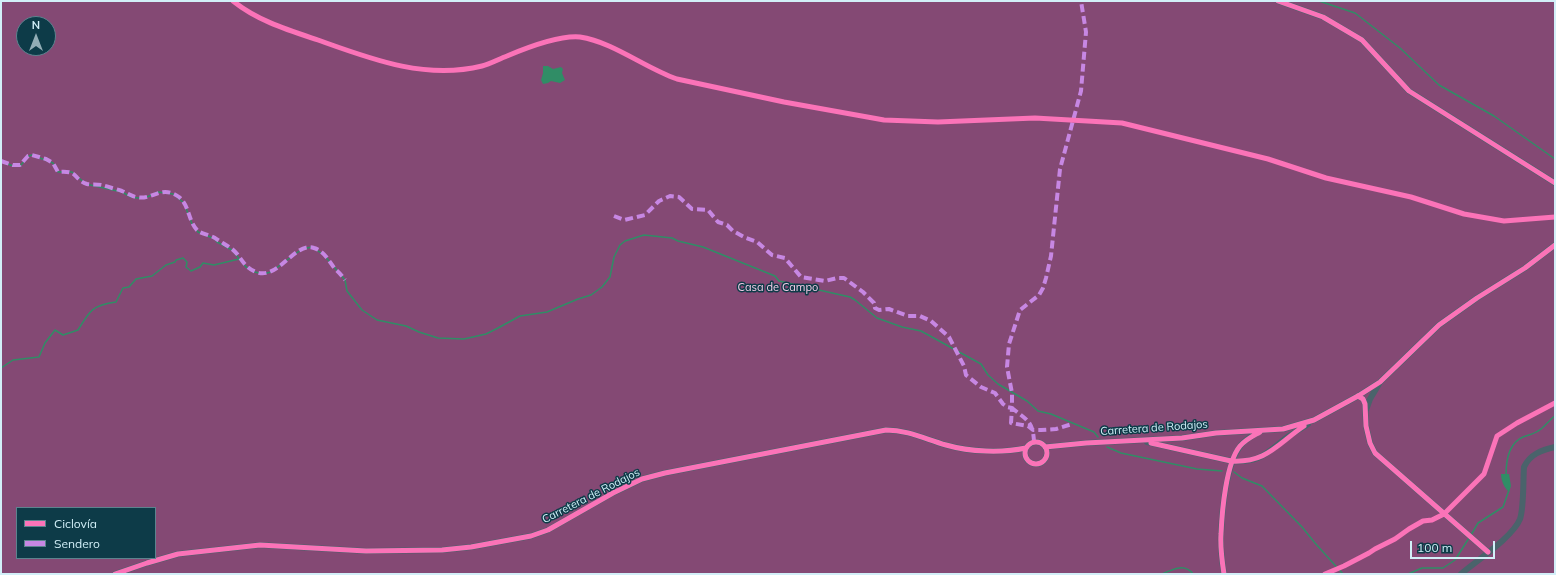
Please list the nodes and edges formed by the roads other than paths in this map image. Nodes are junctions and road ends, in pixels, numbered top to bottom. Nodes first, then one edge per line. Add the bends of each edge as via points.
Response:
1 (1278, 1) edge
2 (1555, 183) edge
3 (1555, 245) edge
4 (1380, 382) junction
5 (1358, 396) junction
6 (1366, 411) junction
7 (1314, 420) junction
8 (1264, 430) junction
9 (1137, 440) junction
10 (1045, 447) junction
11 (1555, 447) edge
12 (1026, 448) junction
13 (1231, 461) junction
14 (1488, 552) junction
15 (1469, 567) junction
16 (115, 574) edge
17 (1224, 574) edge
18 (1461, 574) edge
19 (1469, 574) edge

1 - 2 street via 1323,17 1359,37 1408,91
3 - 4 street via 1439,325
4 - 5 street
4 - 6 street
5 - 6 street via 1363,399
5 - 7 street
6 - 14 street via 1366,426 1375,452
7 - 8 street, Carretera de Rodajos via 1283,429
7 - 13 street via 1288,436 1271,452 1245,462
8 - 9 street, Carretera de Rodajos
8 - 13 street via 1248,438
9 - 10 street, Carretera de Rodajos
9 - 13 street
10 - 12 street via 1034,442
10 - 12 street via 1045,459 1036,464 1027,459
11 - 14 street via 1538,452 1526,462 1520,519 1512,531
12 - 16 street, Carretera de Rodajos via 966,450 910,432 886,430 642,479 613,492 548,530 530,536 442,550 366,551 260,545 178,554
13 - 17 street via 1221,535
14 - 15 street
15 - 18 street
15 - 19 street

